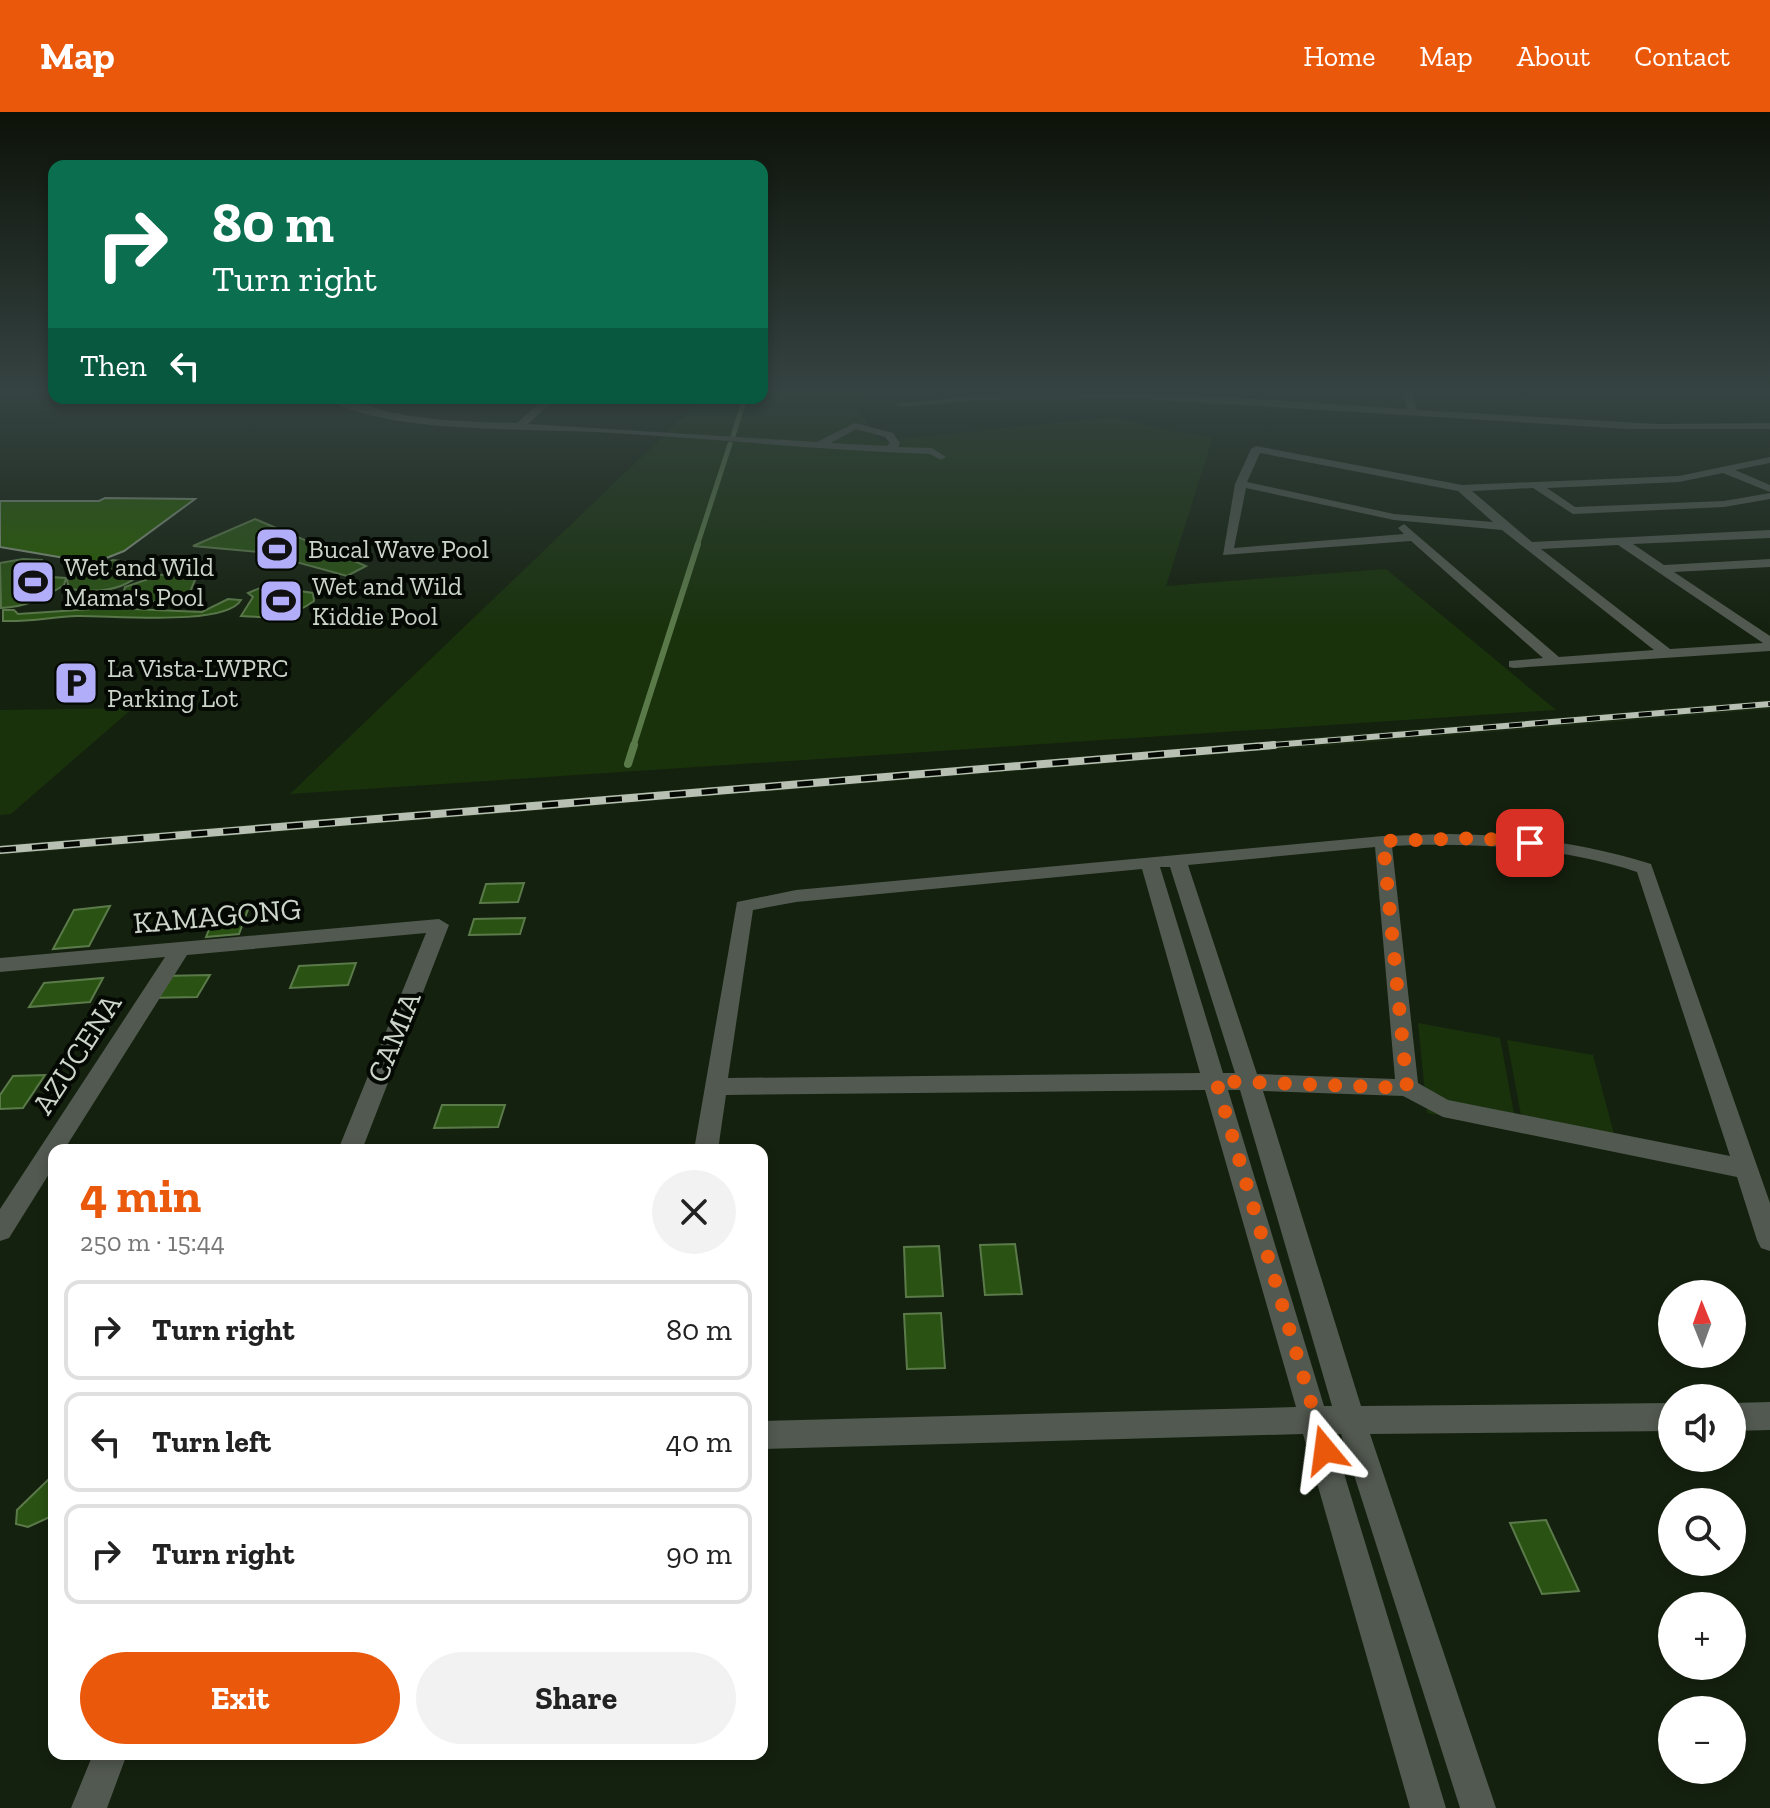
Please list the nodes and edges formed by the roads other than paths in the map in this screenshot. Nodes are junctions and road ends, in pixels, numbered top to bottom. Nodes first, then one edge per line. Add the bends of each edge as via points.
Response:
1 (1247, 471) edge
2 (1373, 471) edge
3 (1727, 471) joint
4 (1679, 479) junction
5 (1241, 484) junction
6 (1537, 486) junction
7 (1462, 488) junction
8 (1770, 489) edge
9 (1770, 496) edge
10 (1724, 504) junction
11 (1394, 517) junction
12 (1505, 527) junction
13 (1770, 534) edge
14 (1412, 537) junction
15 (1621, 542) junction
16 (1530, 546) junction
17 (1770, 563) edge
18 (1662, 569) junction
19 (1770, 644) edge
20 (1666, 653) junction
21 (1554, 660) junction
22 (1514, 664) dead end
23 (1383, 841) junction
24 (1178, 863) junction
25 (1150, 864) junction
26 (439, 925) joint
27 (179, 951) junction
28 (0, 965) edge
29 (1216, 1081) junction
30 (1249, 1082) junction
31 (715, 1087) junction
32 (1407, 1088) junction
33 (55, 1144) edge
34 (352, 1144) edge
35 (707, 1144) edge
36 (48, 1155) edge
37 (1745, 1169) junction
38 (0, 1230) edge
39 (1770, 1240) edge
40 (1770, 1416) edge
41 (1658, 1417) edge
42 (1746, 1417) edge
43 (1316, 1420) junction
44 (1351, 1421) junction
45 (768, 1435) edge
46 (108, 1760) edge
47 (89, 1808) edge
48 (1428, 1808) edge
49 (1478, 1808) edge

1 - 5 street
2 - 7 street
3 - 4 street
3 - 8 street
4 - 6 street
4 - 10 street
5 - 11 street
5 - 14 street via 1227,552
6 - 7 street
6 - 10 street via 1573,511
7 - 12 street
9 - 10 street
11 - 12 street
11 - 14 street
12 - 16 street
13 - 15 street
14 - 21 street
15 - 16 street
15 - 18 street
16 - 20 street
17 - 18 street
18 - 19 street
19 - 20 street
20 - 21 street
21 - 22 street
23 - 24 street
23 - 32 street
23 - 37 street via 1479,838 1617,857 1645,868
24 - 25 street
24 - 30 street
25 - 29 street
25 - 31 street via 796,896 744,906
26 - 27 street, KAMAGONG
26 - 34 street, CAMIA
27 - 28 street, KAMAGONG
27 - 33 street, AZUCENA
29 - 30 street
29 - 31 street
29 - 43 street
30 - 32 street
30 - 44 street
31 - 35 street
32 - 37 street via 1443,1108
36 - 38 street, AZUCENA
37 - 39 street
40 - 42 street
41 - 44 street
43 - 44 street
43 - 45 street
43 - 48 street
44 - 49 street
46 - 47 street

